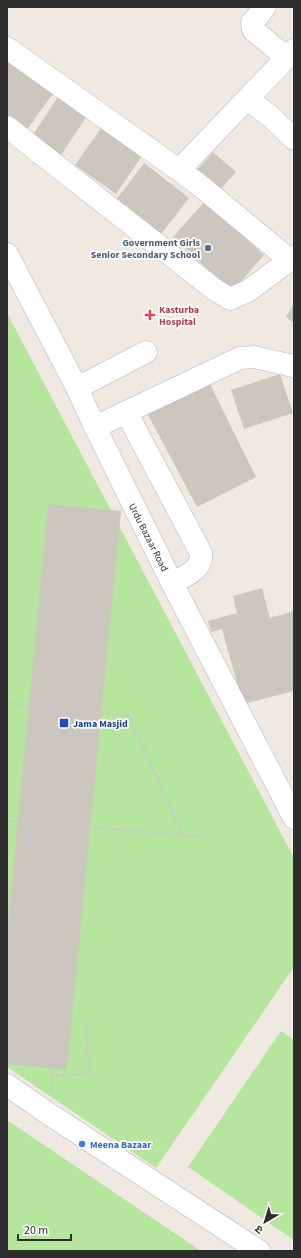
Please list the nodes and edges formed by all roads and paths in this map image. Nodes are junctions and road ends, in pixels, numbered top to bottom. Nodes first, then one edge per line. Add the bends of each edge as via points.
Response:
1 (265, 7) edge
2 (7, 48) edge
3 (290, 54) edge
4 (248, 99) junction
5 (7, 127) edge
6 (294, 139) edge
7 (179, 170) junction
8 (7, 254) edge
9 (292, 259) edge
10 (146, 352) dead end
11 (293, 366) edge
12 (77, 388) junction
13 (126, 412) junction
14 (95, 427) junction
15 (61, 534) dead end
16 (172, 582) junction
17 (7, 703) edge
18 (46, 707) junction
19 (294, 818) edge
20 (7, 821) edge
21 (37, 824) junction
22 (183, 836) junction
23 (204, 837) dead end
24 (21, 1010) dead end
25 (85, 1023) dead end
26 (7, 1085) edge
27 (49, 1114) junction
28 (260, 1251) edge

1 - 3 street via 252,23 253,30
2 - 7 street
3 - 4 street
4 - 6 street
4 - 7 street
5 - 9 street via 230,299 248,291
7 - 9 street
8 - 12 street, Urdu Bazaar Road
10 - 12 street
11 - 13 street via 254,357 240,358
12 - 14 street, Urdu Bazaar Road
13 - 14 street
13 - 16 street via 201,553 202,559 198,566 190,574
14 - 16 street, Urdu Bazaar Road
15 - 18 path
16 - 19 street, Urdu Bazaar Road
17 - 18 path
18 - 21 path
18 - 22 path via 129,716
20 - 21 path
21 - 22 path
21 - 24 path
22 - 23 path
25 - 27 path via 90,1074 52,1075
26 - 27 street
27 - 28 street

